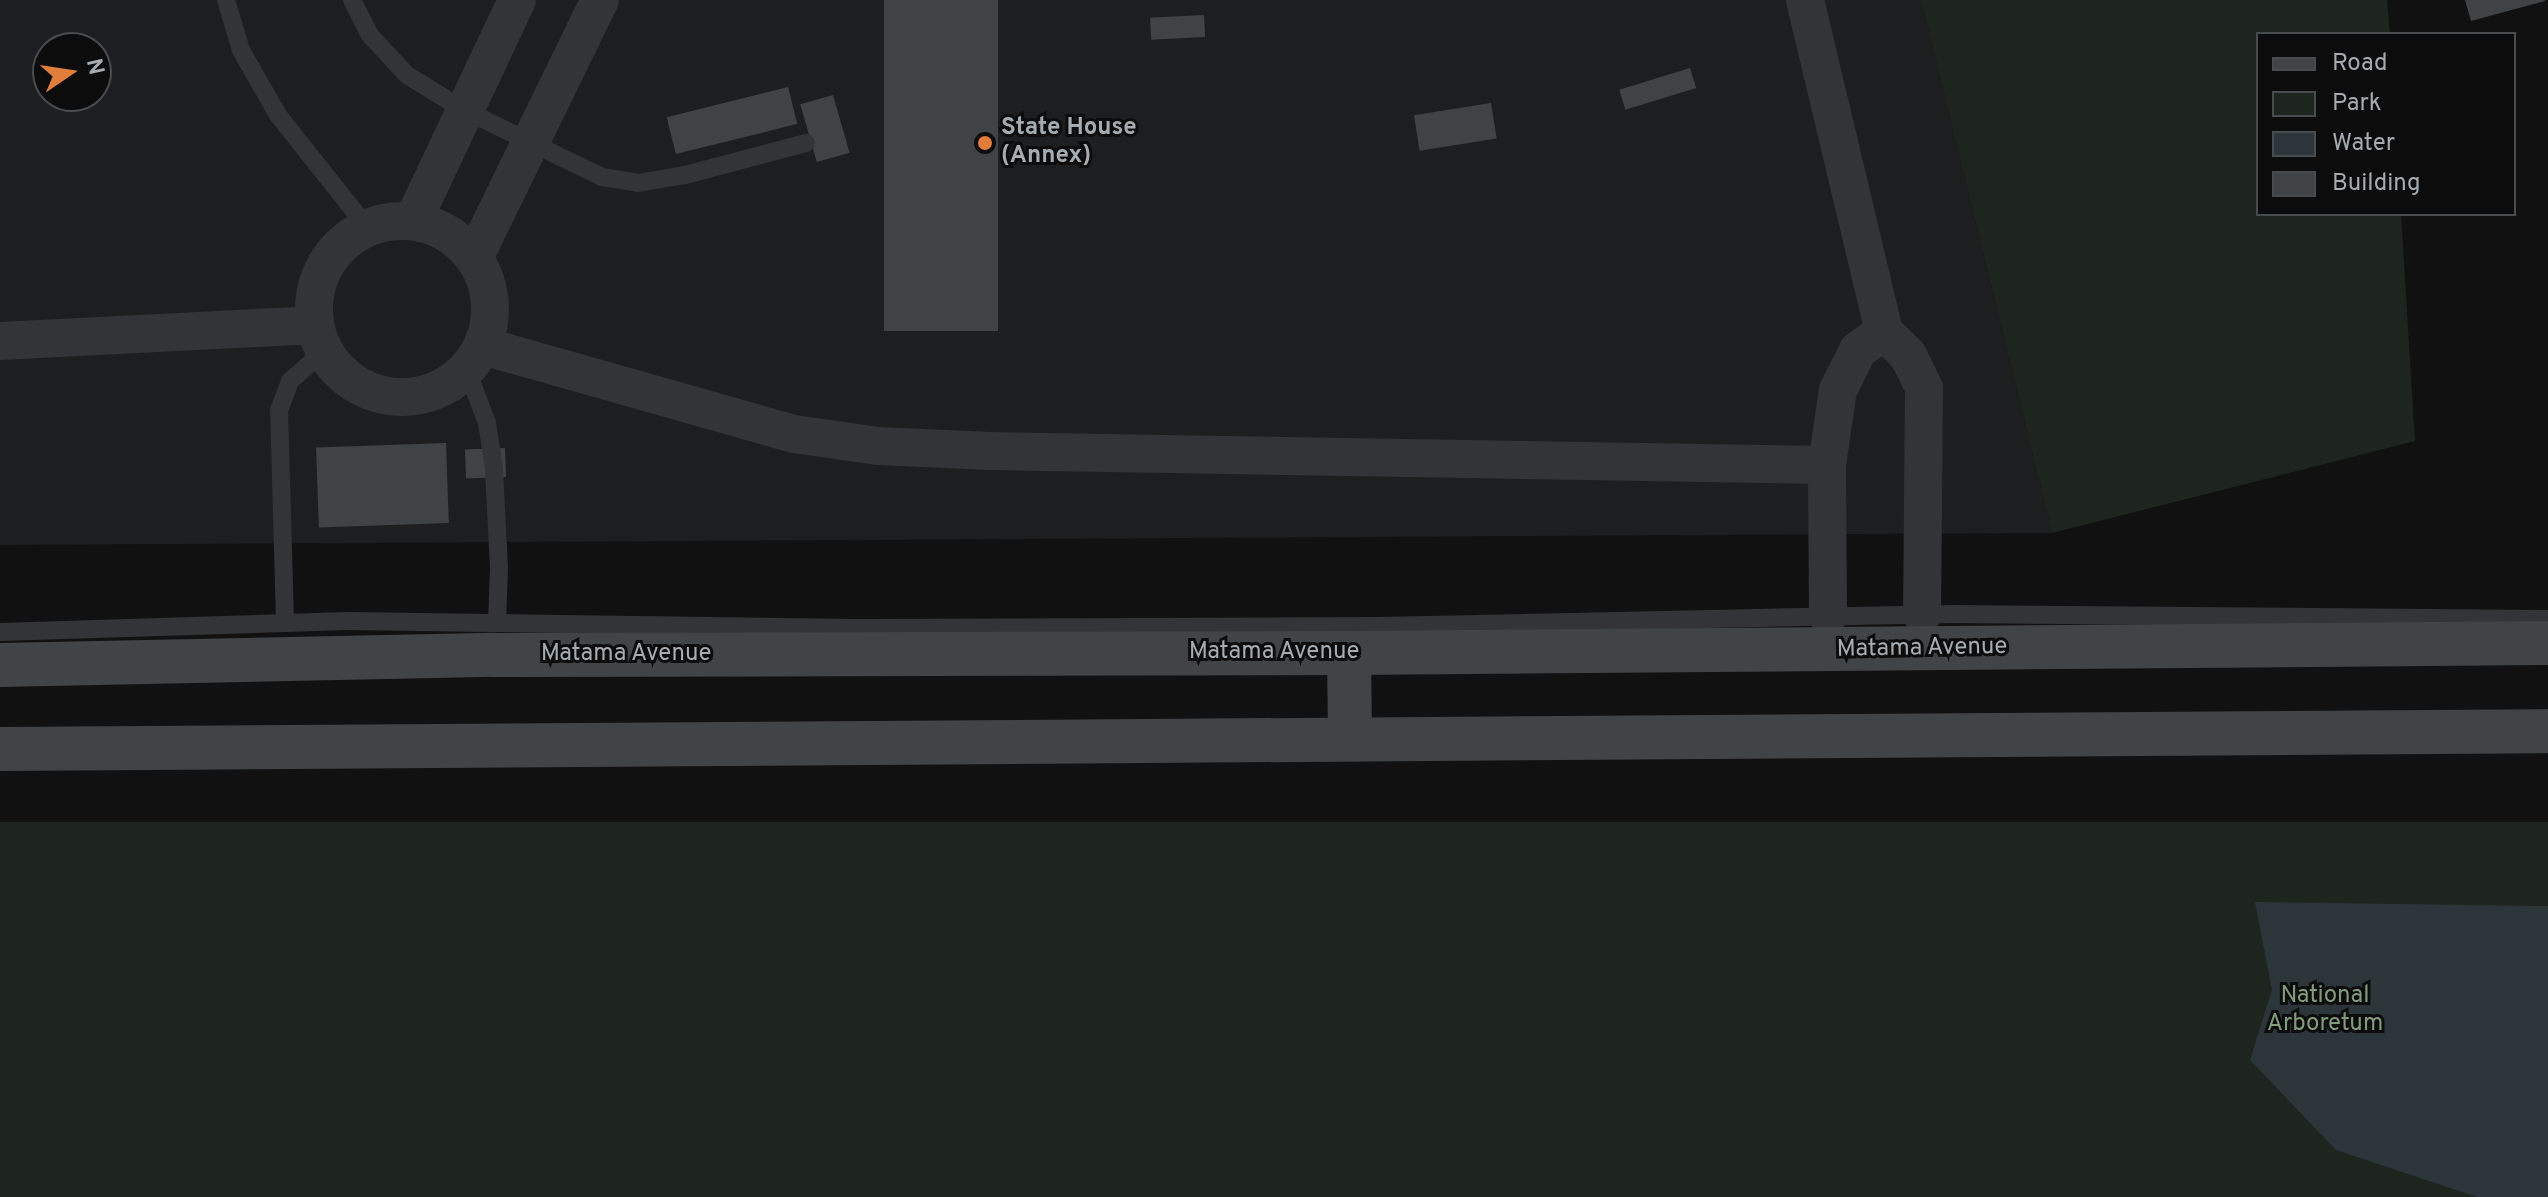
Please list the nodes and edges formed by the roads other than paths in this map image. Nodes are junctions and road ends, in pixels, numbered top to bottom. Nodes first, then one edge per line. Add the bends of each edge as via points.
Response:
1 (226, 0) edge
2 (352, 0) edge
3 (517, 0) edge
4 (600, 0) edge
5 (1805, 0) edge
6 (462, 109) junction
7 (530, 140) junction
8 (806, 143) dead end
9 (413, 221) junction
10 (366, 226) junction
11 (474, 258) junction
12 (1884, 332) junction
13 (319, 338) junction
14 (0, 341) edge
15 (475, 358) junction
16 (1827, 465) junction
17 (1922, 615) junction
18 (1828, 616) junction
19 (2548, 619) edge
20 (285, 622) junction
21 (497, 623) junction
22 (0, 632) edge
23 (2548, 643) edge
24 (1349, 653) junction
25 (0, 665) edge
26 (2548, 731) edge
27 (1350, 739) junction
28 (0, 749) edge

1 - 10 lane via 241,50 278,115
2 - 6 lane via 369,34 407,75
3 - 6 street
4 - 7 street
5 - 12 street
6 - 7 lane
6 - 9 street
7 - 8 lane via 602,177 638,183
7 - 11 street
9 - 10 street
9 - 11 street via 436,227
10 - 13 street via 337,248 321,271 314,297
11 - 15 street via 487,285 490,316
12 - 16 street via 1858,350 1838,390
12 - 17 street via 1908,355 1924,388
13 - 14 street
13 - 15 street via 341,375 364,390 391,398 419,398 445,388
13 - 20 lane via 290,381 279,410
15 - 16 street via 794,434 878,446
15 - 21 lane via 494,469
16 - 18 street
17 - 18 lane
17 - 19 lane
18 - 21 lane via 1378,626
20 - 21 lane
20 - 22 lane
23 - 24 main road, Matama Avenue
24 - 25 main road, Matama Avenue via 495,655
24 - 27 main road
26 - 27 main road
27 - 28 main road

